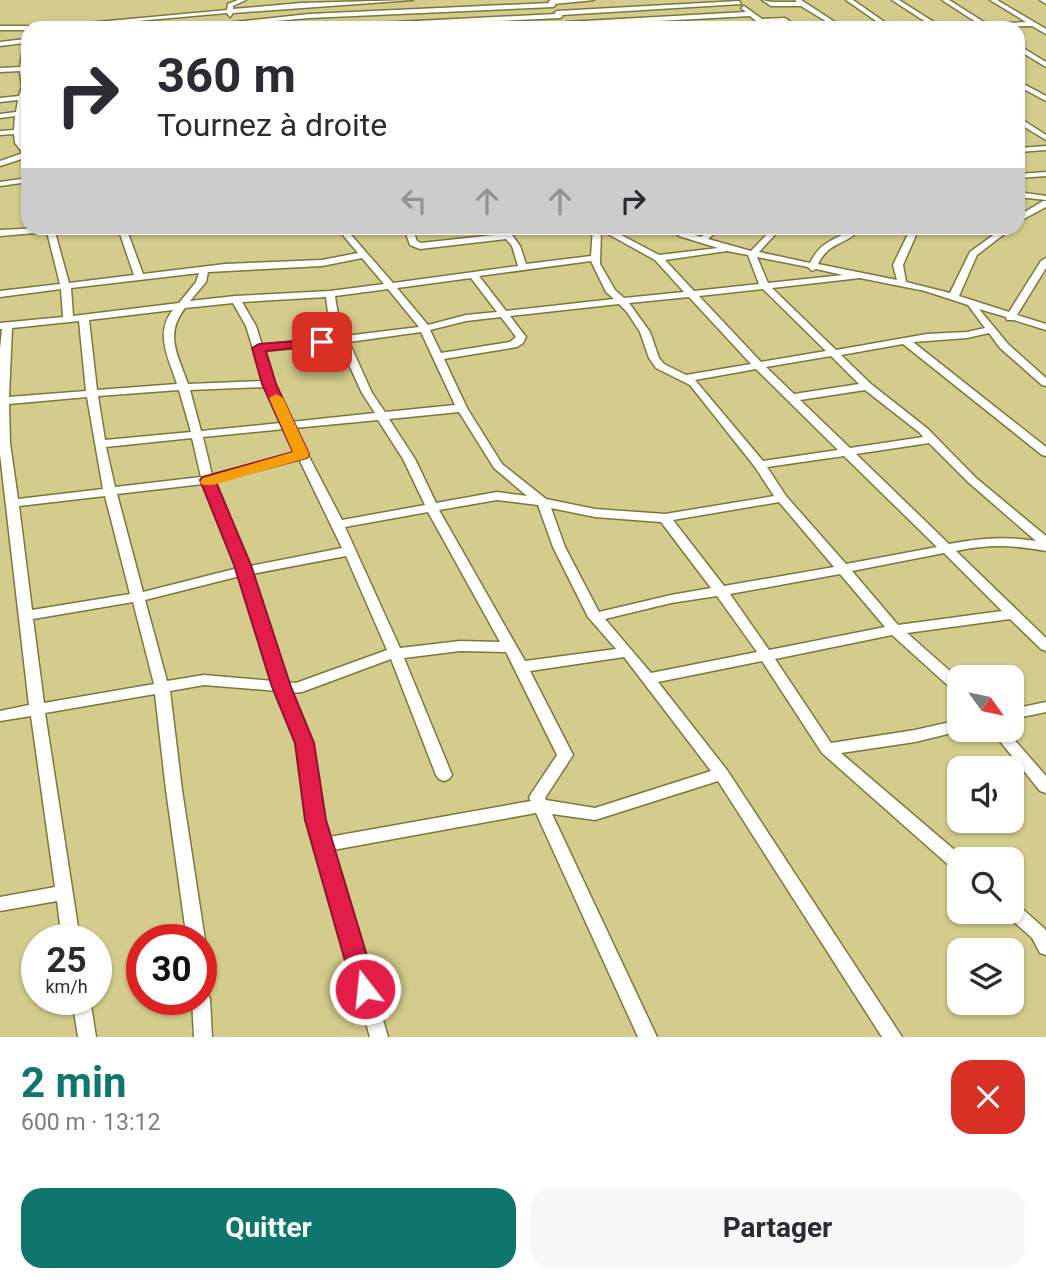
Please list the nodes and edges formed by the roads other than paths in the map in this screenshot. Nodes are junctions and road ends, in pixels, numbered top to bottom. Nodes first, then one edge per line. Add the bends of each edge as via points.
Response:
1 (243, 0) edge
2 (410, 0) edge
3 (591, 0) edge
4 (602, 0) edge
5 (765, 0) edge
6 (849, 0) edge
7 (895, 0) edge
8 (945, 0) edge
9 (993, 0) edge
10 (381, 1) edge
11 (738, 1) edge
12 (333, 2) edge
13 (444, 2) dead end
14 (551, 2) edge
15 (800, 2) edge
16 (261, 9) junction
17 (449, 10) junction
18 (608, 11) junction
19 (230, 12) junction
20 (559, 14) junction
21 (750, 14) junction
22 (334, 15) junction
23 (166, 21) edge
24 (228, 21) edge
25 (265, 21) edge
26 (289, 21) edge
27 (336, 21) edge
28 (453, 21) edge
29 (493, 21) edge
30 (563, 21) edge
31 (617, 21) joint
32 (760, 21) joint
33 (788, 21) edge
34 (832, 21) edge
35 (880, 21) edge
36 (929, 21) edge
37 (977, 21) edge
38 (1046, 21) edge
39 (1032, 23) junction
40 (1025, 24) edge
41 (0, 27) edge
42 (21, 28) edge
43 (1046, 32) edge
44 (21, 41) edge
45 (0, 44) edge
46 (1040, 58) edge
47 (1046, 65) edge
48 (21, 68) edge
49 (0, 70) edge
50 (1025, 86) edge
51 (1042, 93) edge
52 (21, 97) edge
53 (1046, 99) edge
54 (0, 100) edge
55 (21, 113) edge
56 (0, 116) edge
57 (21, 116) edge
58 (1025, 124) edge
59 (17, 131) junction
60 (21, 131) edge
61 (0, 133) edge
62 (1046, 138) edge
63 (21, 145) edge
64 (1046, 148) edge
65 (1025, 150) edge
66 (21, 156) edge
67 (0, 164) edge
68 (1046, 174) edge
69 (1025, 176) edge
70 (21, 181) edge
71 (0, 184) edge
72 (1025, 197) edge
73 (1045, 205) edge
74 (1025, 216) edge
75 (21, 231) edge
76 (0, 233) edge
77 (52, 235) edge
78 (125, 235) edge
79 (346, 235) edge
80 (411, 235) edge
81 (488, 235) edge
82 (508, 235) edge
83 (596, 235) edge
84 (616, 235) edge
85 (685, 235) edge
86 (708, 235) edge
87 (771, 235) edge
88 (848, 235) edge
89 (912, 235) edge
90 (999, 235) edge
91 (701, 241) junction
92 (730, 249) junction
93 (362, 255) junction
94 (752, 255) junction
95 (594, 258) junction
96 (658, 258) junction
97 (1046, 261) edge
98 (523, 268) junction
99 (812, 268) junction
100 (204, 271) junction
101 (474, 276) junction
102 (857, 276) junction
103 (140, 278) junction
104 (902, 284) junction
105 (765, 286) junction
106 (391, 287) junction
107 (66, 288) junction
108 (0, 294) edge
109 (330, 295) junction
110 (693, 295) junction
111 (953, 298) junction
112 (235, 299) junction
113 (620, 301) junction
114 (970, 304) junction
115 (181, 305) junction
116 (505, 313) junction
117 (84, 318) junction
118 (1010, 318) junction
119 (68, 320) junction
120 (4, 326) edge
121 (1046, 327) edge
122 (426, 328) junction
123 (990, 330) junction
124 (343, 341) junction
125 (906, 342) junction
126 (259, 348) junction
127 (834, 353) junction
128 (438, 357) junction
129 (759, 366) junction
130 (686, 378) junction
131 (1046, 383) edge
132 (269, 384) junction
133 (867, 386) junction
134 (183, 387) junction
135 (92, 394) junction
136 (791, 398) junction
137 (4, 401) junction
138 (462, 408) junction
139 (381, 416) junction
140 (287, 425) junction
141 (195, 433) junction
142 (931, 439) junction
143 (100, 444) junction
144 (845, 451) junction
145 (1046, 453) edge
146 (302, 454) junction
147 (760, 465) junction
148 (207, 480) junction
149 (111, 492) junction
150 (782, 498) junction
151 (13, 502) junction
152 (543, 503) junction
153 (431, 506) junction
154 (665, 518) junction
155 (338, 524) junction
156 (1046, 545) edge
157 (349, 551) junction
158 (945, 551) junction
159 (843, 568) junction
160 (244, 571) junction
161 (721, 591) junction
162 (139, 597) junction
163 (1014, 614) junction
164 (26, 616) junction
165 (595, 617) junction
166 (895, 630) junction
167 (1046, 646) edge
168 (508, 647) junction
169 (627, 652) junction
170 (396, 654) junction
171 (767, 656) junction
172 (521, 667) junction
173 (947, 676) edge
174 (648, 679) junction
175 (282, 687) junction
176 (162, 688) junction
177 (1046, 707) edge
178 (37, 709) junction
179 (1024, 712) edge
180 (0, 716) edge
181 (947, 729) edge
182 (1008, 742) edge
183 (827, 749) junction
184 (722, 774) junction
185 (444, 775) dead end
186 (1046, 787) edge
187 (541, 806) junction
188 (323, 845) junction
189 (947, 854) edge
190 (64, 893) junction
191 (0, 904) edge
192 (1024, 921) edge
193 (69, 924) edge
194 (194, 924) edge
195 (1046, 947) edge
196 (84, 1015) edge
197 (202, 1015) edge
198 (88, 1037) edge
199 (203, 1037) edge
200 (379, 1037) edge
201 (648, 1037) edge
202 (893, 1037) edge

1 - 19 street via 230,5
2 - 10 street
3 - 14 street
4 - 18 street
5 - 15 street via 771,4
6 - 35 street
7 - 36 street
8 - 37 street
9 - 39 street
10 - 12 street
11 - 18 street
11 - 21 street
12 - 16 street
12 - 22 street
13 - 17 street
14 - 17 street
14 - 20 street
15 - 34 street
16 - 19 street
16 - 25 street
17 - 22 street
17 - 28 street
18 - 20 street
18 - 31 street
19 - 23 street
19 - 24 street
20 - 29 street
20 - 30 street
21 - 31 street
21 - 32 street
22 - 26 street
22 - 27 street
32 - 33 street
38 - 39 street
39 - 40 street
39 - 43 street
41 - 42 street
44 - 45 street
46 - 47 street
48 - 49 street
50 - 51 street
51 - 53 street
52 - 54 street
55 - 56 street
57 - 59 street
58 - 62 street
59 - 60 street
59 - 61 street
59 - 63 street
64 - 65 street
66 - 67 street
68 - 69 street
70 - 71 street
72 - 73 street
73 - 74 street
75 - 76 street
77 - 107 street
78 - 103 street
79 - 93 street
80 - 81 street via 420,246
82 - 98 street
83 - 95 street
84 - 96 street
85 - 91 street
86 - 91 street
87 - 94 street
88 - 99 street via 826,244
89 - 104 street via 898,265
90 - 111 street via 973,254
91 - 92 street
92 - 94 street
92 - 96 street
93 - 100 street via 322,263
93 - 106 street
94 - 99 street
94 - 105 street
95 - 98 street
95 - 113 street
96 - 110 street
97 - 118 street
98 - 101 street
99 - 102 street
100 - 103 street
100 - 115 street via 201,282
101 - 106 street
101 - 116 street
102 - 104 street
102 - 105 street
103 - 107 street
104 - 111 street
105 - 110 street
105 - 127 street
106 - 109 street
106 - 122 street
107 - 108 street
107 - 119 street
109 - 112 street
109 - 124 street via 335,328
110 - 113 street
110 - 129 street
111 - 114 street
112 - 115 street
112 - 126 street
113 - 116 street
113 - 130 street via 645,332 660,366
114 - 118 street
114 - 123 street
115 - 117 street
115 - 134 street via 171,319 167,338
116 - 122 street via 449,320
116 - 128 street via 521,337 513,345
117 - 119 street
117 - 135 street
118 - 121 street
119 - 120 street
120 - 137 street
122 - 124 street
122 - 128 street
123 - 125 street
123 - 131 street
124 - 126 street
124 - 139 street
125 - 127 street
125 - 145 street
126 - 132 street
127 - 129 street
127 - 133 street
128 - 138 street
129 - 130 street
129 - 136 street
130 - 147 street
132 - 134 street
132 - 140 street
133 - 136 street
133 - 142 street
134 - 135 street
134 - 141 street
135 - 137 street
135 - 143 street
136 - 144 street
137 - 151 street via 4,443
138 - 139 street
138 - 152 street via 498,466
139 - 140 street
139 - 153 street
140 - 141 street
140 - 146 street
141 - 143 street
141 - 148 street
142 - 144 street
142 - 156 street
143 - 149 street
144 - 147 street
144 - 158 street
146 - 148 street
146 - 155 street
147 - 150 street
148 - 149 street
148 - 160 street
149 - 151 street
149 - 162 street
150 - 154 street
150 - 159 street
151 - 164 street
152 - 153 street via 497,496
152 - 154 street via 595,513
152 - 165 street via 559,547
153 - 155 street
153 - 168 street
154 - 161 street
155 - 157 street
156 - 158 street via 995,541
157 - 160 street
157 - 170 street
158 - 159 street
158 - 163 street
159 - 161 street
159 - 166 street
160 - 162 street
160 - 175 street
161 - 165 street
161 - 171 street
162 - 164 street
162 - 176 street
163 - 166 street
163 - 167 street
164 - 178 street
165 - 169 street
166 - 171 street
166 - 173 street
168 - 170 street via 460,646
168 - 172 street
169 - 172 street
169 - 174 street
170 - 175 street via 297,688
170 - 185 street
171 - 174 street
171 - 183 street
172 - 187 street via 565,755 537,798
174 - 184 street
175 - 176 street via 204,680
175 - 188 street via 304,743
176 - 178 street
176 - 194 street
177 - 179 street
178 - 180 street
178 - 190 street
181 - 183 street
182 - 186 street
183 - 189 street
184 - 187 street via 595,814
184 - 202 street
187 - 188 street
187 - 201 street
188 - 200 street
190 - 191 street
190 - 193 street
192 - 195 street
196 - 198 street
197 - 199 street

